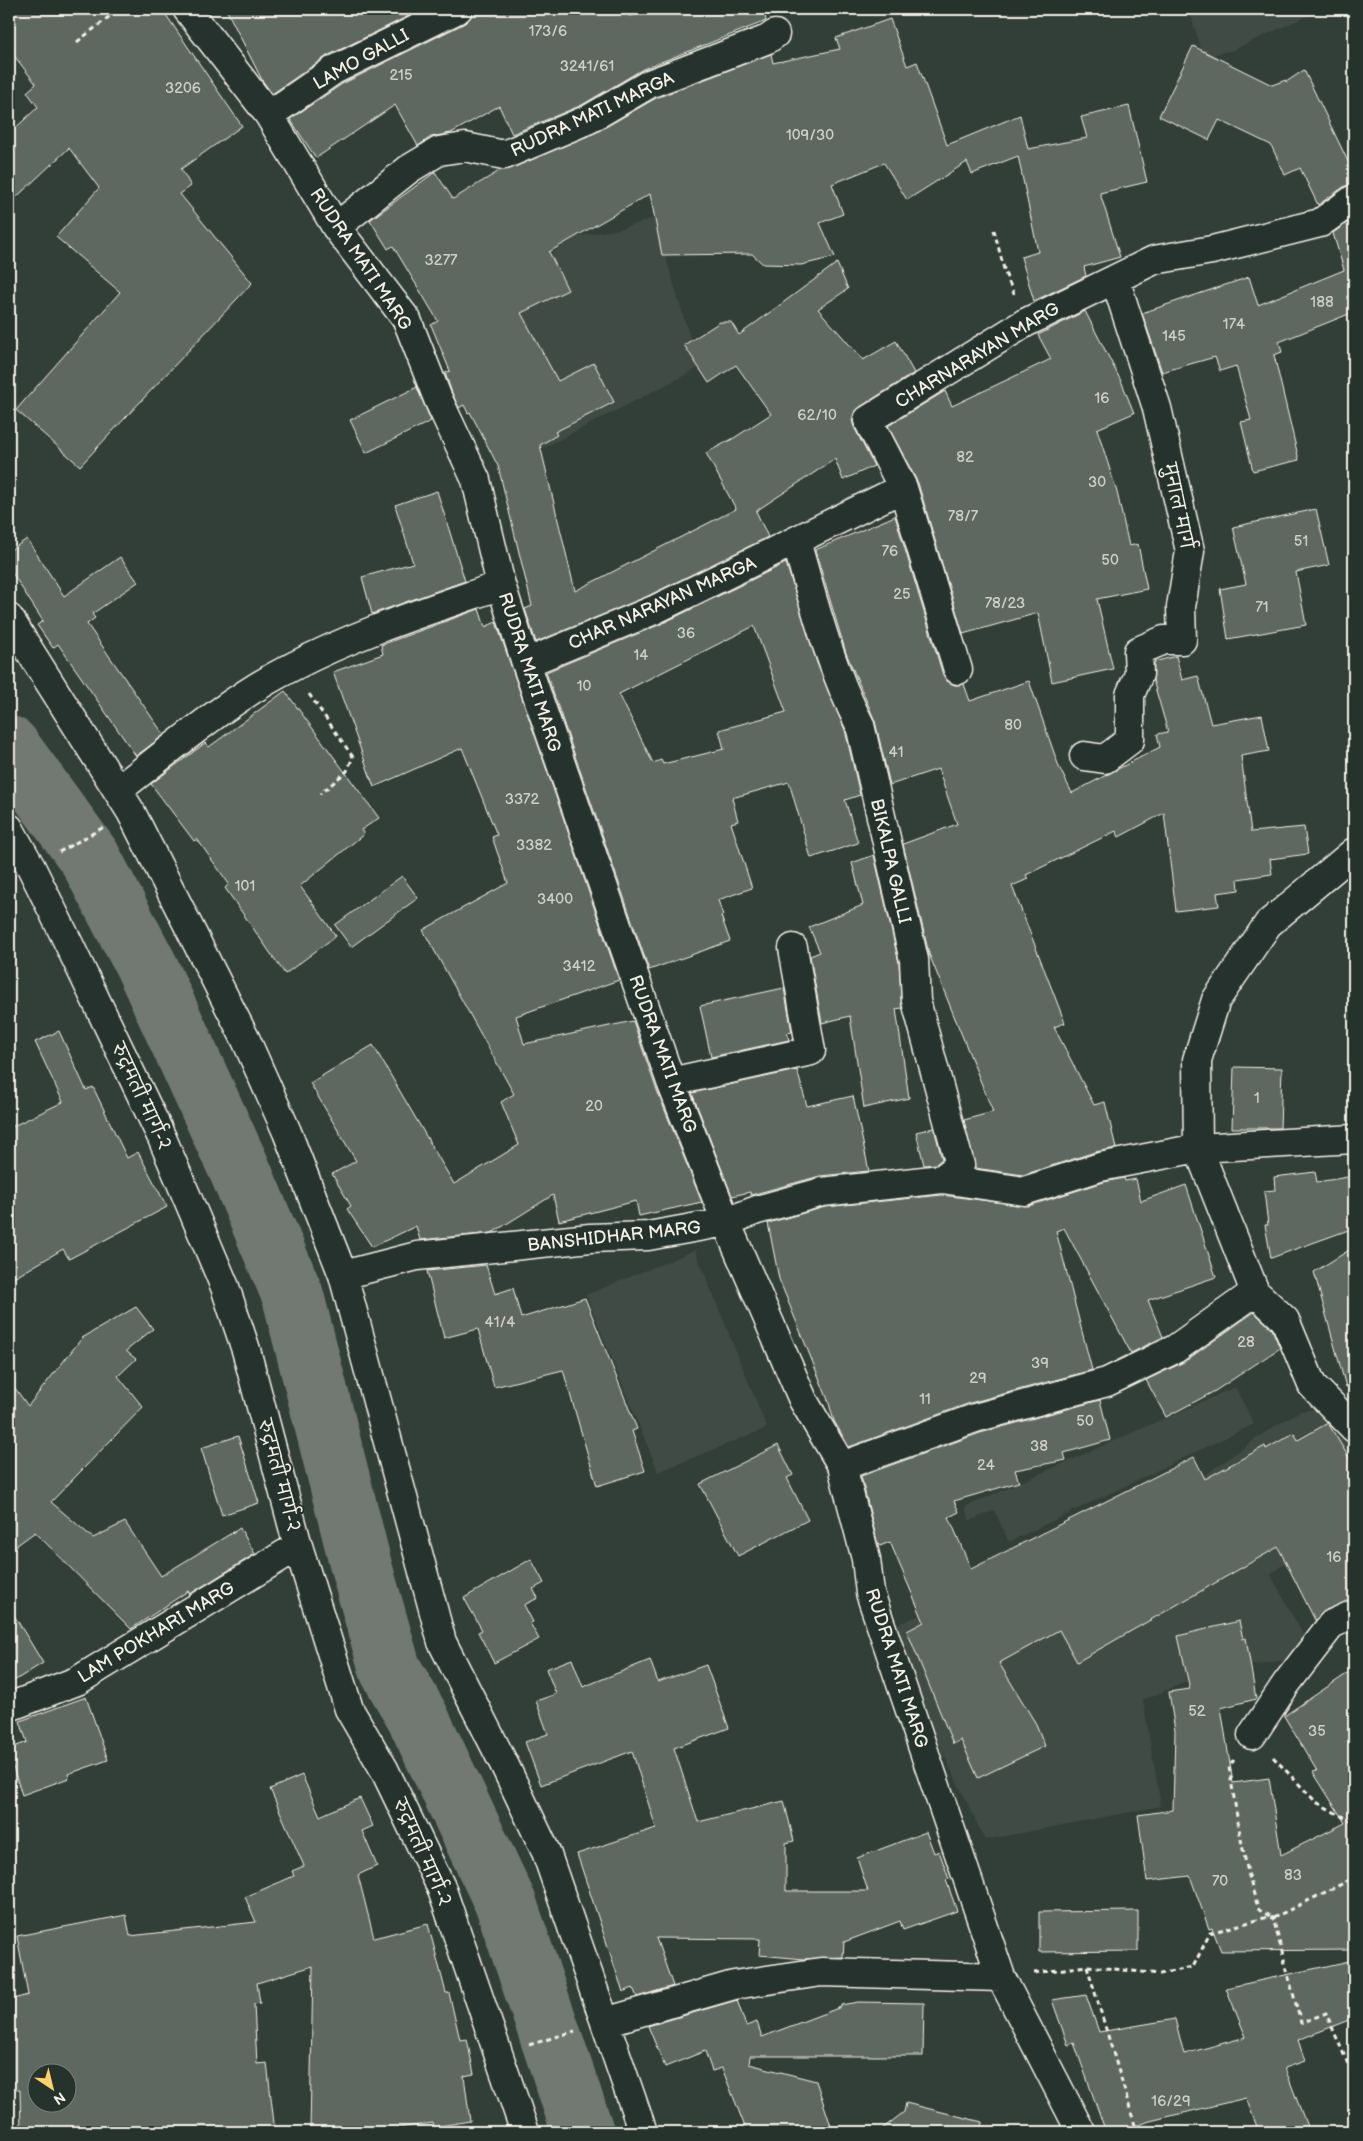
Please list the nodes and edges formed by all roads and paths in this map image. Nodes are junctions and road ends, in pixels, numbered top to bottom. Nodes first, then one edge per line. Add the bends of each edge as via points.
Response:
1 (119, 9) edge
2 (187, 9) edge
3 (458, 9) edge
4 (776, 34) dead end
5 (77, 42) dead end
6 (269, 115) junction
7 (1354, 199) edge
8 (336, 227) junction
9 (994, 230) dead end
10 (1115, 279) junction
11 (1025, 323) junction
12 (903, 488) junction
13 (796, 541) junction
14 (501, 585) junction
15 (9, 618) edge
16 (526, 663) junction
17 (290, 667) junction
18 (958, 670) dead end
19 (1084, 756) dead end
20 (320, 794) dead end
21 (124, 801) junction
22 (9, 828) edge
23 (1354, 852) edge
24 (31, 867) junction
25 (793, 948) dead end
26 (671, 1082) junction
27 (1354, 1139) edge
28 (1198, 1148) junction
29 (942, 1179) junction
30 (726, 1222) junction
31 (343, 1275) junction
32 (1255, 1292) junction
33 (1354, 1428) edge
34 (842, 1466) junction
35 (298, 1546) junction
36 (1354, 1614) edge
37 (9, 1707) edge
38 (1252, 1735) junction
39 (1354, 1823) edge
40 (1354, 1878) edge
41 (1273, 1918) junction
42 (1087, 1966) junction
43 (1001, 1977) junction
44 (604, 2022) junction
45 (497, 2055) junction
46 (1354, 2078) edge
47 (525, 2132) edge
48 (643, 2132) edge
49 (1081, 2132) edge
50 (1137, 2132) edge

1 - 5 path
2 - 6 street, RUDRA MATI MARG
3 - 6 street, LAMO GALLI via 334,70
4 - 8 street, RUDRA MATI MARGA via 648,84 589,119 504,155 465,147 439,151 409,169
6 - 8 street, RUDRA MATI MARG
7 - 10 street, CHARNARAYAN MARG via 1320,223 1212,250 1154,260
8 - 14 street, RUDRA MATI MARG via 407,320 438,399 476,480
9 - 11 path via 1005,273
10 - 11 street, CHARNARAYAN MARG
10 - 19 street, मुनाल मार्ग via 1157,408 1190,551 1181,607 1182,640 1164,640 1138,651 1139,674 1130,696 1130,740 1105,759
11 - 12 street, CHARNARAYAN MARG via 868,420
12 - 13 street
12 - 18 street, CHARNARAYAN MARG
13 - 16 street, CHAR NARAYAN MARGA via 654,610
13 - 29 street, BIKALPA GALLI via 830,657 860,725 899,894 914,960 916,1000 960,1165
14 - 16 street, RUDRA MATI MARG
14 - 17 street via 363,633
15 - 21 street
16 - 26 street, RUDRA MATI MARG
17 - 20 path via 353,757 347,771
17 - 21 street via 230,705
21 - 24 path
21 - 31 street via 246,1040 287,1132
22 - 24 street, रुद्रमती मार्ग-२
23 - 28 street via 1268,924 1216,1000 1197,1060
24 - 35 street, रुद्रमती मार्ग-२ via 162,1138 225,1287 246,1350
25 - 26 street via 811,1051
26 - 30 street, RUDRA MATI MARG
27 - 28 street, BANSHIDHAR MARG
28 - 29 street, BANSHIDHAR MARG via 1100,1167 1024,1192
28 - 32 street
29 - 30 street, BANSHIDHAR MARG via 822,1192
30 - 31 street, BANSHIDHAR MARG via 648,1236 590,1238 417,1256
30 - 34 street, RUDRA MATI MARG via 803,1400
31 - 44 street via 442,1642 546,1852
32 - 33 street via 1285,1320 1312,1385
32 - 34 street via 1174,1349 1106,1382 975,1418
34 - 43 street, RUDRA MATI MARG via 866,1559 870,1593
35 - 37 street, LAM POKHARI MARG via 77,1681
35 - 45 street, रुद्रमती मार्ग-२ via 349,1708 384,1769 441,1887
36 - 38 street via 1332,1624
38 - 39 path via 1316,1802
38 - 41 path via 1229,1767 1248,1878 1259,1910
40 - 41 path
41 - 42 path via 1210,1933 1193,1967 1160,1974
41 - 46 path via 1301,2023 1326,2013
42 - 43 path
42 - 50 path
43 - 44 street via 821,1972 734,1985
43 - 49 street, RUDRA MATI MARG
44 - 45 path
44 - 48 street
45 - 47 street, रुद्रमती मार्ग-२

